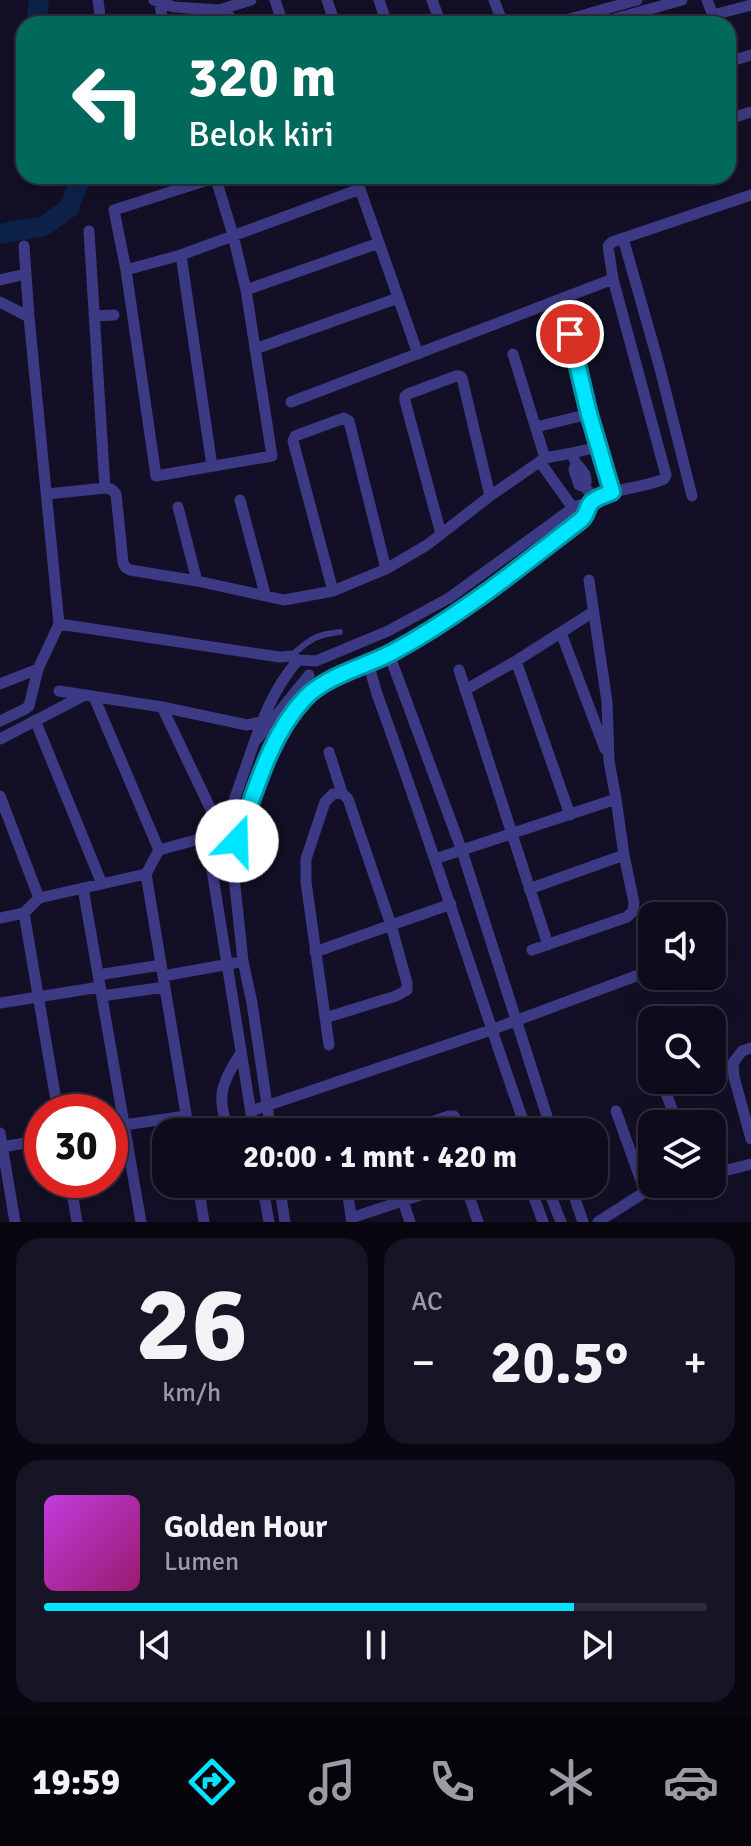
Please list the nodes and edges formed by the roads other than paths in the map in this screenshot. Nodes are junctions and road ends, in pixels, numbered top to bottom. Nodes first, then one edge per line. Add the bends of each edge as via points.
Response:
1 (251, 0) edge
2 (637, 0) edge
3 (682, 0) edge
4 (707, 0) edge
5 (157, 2) edge
6 (751, 5) edge
7 (223, 9) junction
8 (222, 16) edge
9 (227, 16) edge
10 (580, 16) edge
11 (625, 16) edge
12 (195, 184) edge
13 (218, 184) edge
14 (751, 195) edge
15 (89, 231) dead end
16 (233, 235) junction
17 (623, 238) junction
18 (379, 243) junction
19 (24, 246) dead end
20 (181, 255) junction
21 (126, 270) junction
22 (26, 274) junction
23 (613, 279) junction
24 (0, 280) edge
25 (246, 290) junction
26 (398, 298) junction
27 (0, 302) edge
28 (114, 315) dead end
29 (94, 316) junction
30 (29, 317) junction
31 (570, 334) dead end
32 (255, 349) junction
33 (418, 354) junction
34 (513, 354) dead end
35 (291, 402) dead end
36 (589, 414) junction
37 (536, 427) junction
38 (598, 447) junction
39 (574, 458) junction
40 (543, 460) junction
41 (212, 466) junction
42 (105, 488) junction
43 (612, 492) junction
44 (47, 494) junction
45 (490, 496) junction
46 (692, 496) dead end
47 (240, 500) dead end
48 (592, 503) junction
49 (178, 507) dead end
50 (573, 508) junction
51 (441, 534) junction
52 (386, 569) junction
53 (589, 580) dead end
54 (197, 581) junction
55 (333, 591) junction
56 (265, 594) junction
57 (593, 612) junction
58 (59, 624) junction
59 (340, 632) dead end
60 (561, 633) junction
61 (389, 654) junction
62 (295, 658) junction
63 (516, 661) junction
64 (368, 663) junction
65 (38, 669) junction
66 (459, 670) dead end
67 (309, 675) junction
68 (0, 684) edge
69 (316, 689) junction
70 (465, 690) junction
71 (59, 691) dead end
72 (89, 696) junction
73 (162, 707) junction
74 (35, 720) junction
75 (0, 721) edge
76 (260, 722) junction
77 (235, 723) junction
78 (0, 739) edge
79 (255, 741) junction
80 (329, 752) dead end
81 (609, 761) junction
82 (342, 793) junction
83 (0, 796) edge
84 (616, 799) junction
85 (570, 815) junction
86 (222, 833) junction
87 (511, 834) junction
88 (237, 841) junction
89 (159, 850) junction
90 (462, 851) junction
91 (624, 855) junction
92 (435, 859) junction
93 (146, 874) junction
94 (102, 884) junction
95 (83, 888) junction
96 (529, 889) junction
97 (39, 898) junction
98 (451, 904) junction
99 (24, 913) junction
100 (0, 918) edge
101 (391, 925) junction
102 (548, 945) junction
103 (532, 950) dead end
104 (315, 952) junction
105 (243, 961) junction
106 (228, 965) junction
107 (638, 975) edge
108 (163, 976) junction
109 (100, 986) junction
110 (38, 997) junction
111 (0, 1003) edge
112 (325, 1018) junction
113 (517, 1020) junction
114 (491, 1030) junction
115 (329, 1045) dead end
116 (751, 1048) edge
117 (241, 1053) junction
118 (55, 1094) edge
119 (119, 1094) edge
120 (267, 1106) junction
121 (251, 1111) junction
122 (616, 1111) dead end
123 (186, 1116) joint
124 (225, 1118) edge
125 (252, 1118) edge
126 (269, 1118) edge
127 (522, 1118) edge
128 (548, 1118) edge
129 (128, 1124) edge
130 (0, 1133) edge
131 (751, 1139) edge
132 (24, 1143) edge
133 (2, 1147) junction
134 (128, 1148) edge
135 (751, 1164) edge
136 (726, 1170) edge
137 (638, 1172) edge
138 (638, 1196) edge
139 (73, 1198) edge
140 (200, 1198) edge
141 (265, 1198) edge
142 (281, 1198) edge
143 (348, 1198) edge
144 (412, 1198) edge
145 (470, 1198) edge
146 (534, 1198) edge
147 (552, 1198) edge
148 (575, 1198) edge
149 (403, 1201) junction
150 (352, 1220) edge
151 (15, 1222) edge
152 (77, 1222) edge
153 (141, 1222) edge
154 (204, 1222) edge
155 (269, 1222) edge
156 (285, 1222) edge
157 (410, 1222) edge
158 (478, 1222) edge
159 (543, 1222) edge
160 (561, 1222) edge
161 (583, 1222) edge
162 (598, 1222) edge

1 - 7 street
2 - 10 street
3 - 11 street
4 - 6 street via 717,14
5 - 7 street
7 - 8 street
7 - 9 street
12 - 21 street via 114,210
13 - 16 street
14 - 17 street
15 - 29 street
16 - 18 street via 360,189
16 - 20 street
16 - 25 street
17 - 23 street via 608,246
17 - 46 street
18 - 25 street
18 - 26 street
19 - 22 street
20 - 21 street
20 - 41 street
21 - 41 street via 156,476
22 - 24 street
22 - 30 street
23 - 33 street
23 - 43 street via 666,475 661,481
25 - 32 street
26 - 32 street
26 - 33 street
27 - 30 street
28 - 29 street
29 - 42 street
30 - 44 street
31 - 36 street
32 - 41 street via 272,456
33 - 35 street
34 - 37 street
36 - 37 street
36 - 38 street
37 - 40 street
38 - 39 street
38 - 43 street
39 - 40 street
39 - 48 street via 579,485
40 - 45 street
40 - 50 street
42 - 44 street
42 - 54 street via 116,494 125,567
43 - 48 street
44 - 58 street
45 - 51 street
45 - 51 street via 462,378 405,396
47 - 56 street
48 - 50 street
48 - 61 street via 581,520 462,610
49 - 54 street
50 - 62 street via 449,598 388,631 316,661
51 - 52 street
52 - 55 street
52 - 55 street via 349,421 344,418 295,436
53 - 57 street
54 - 56 street
55 - 56 street via 284,600
57 - 60 street
57 - 81 street via 607,702
58 - 62 street
58 - 65 street
59 - 62 lane via 313,637
60 - 63 street
60 - 81 street
61 - 64 street
61 - 90 street
62 - 67 street
62 - 76 street
63 - 70 street
63 - 85 street
64 - 69 street
64 - 92 street
65 - 68 street
65 - 75 street via 29,706
66 - 70 street
67 - 69 street
67 - 79 street
69 - 88 street via 290,715 271,751
70 - 87 street
71 - 72 street
72 - 73 street
72 - 74 street
72 - 89 street
73 - 77 street
73 - 86 street
74 - 78 street
74 - 94 street
76 - 77 street
76 - 79 street
77 - 79 street
79 - 86 street
80 - 82 street
81 - 84 street
82 - 101 street
82 - 104 street via 325,802 306,859
83 - 97 street
84 - 85 street
84 - 91 street
85 - 87 street
86 - 88 street
86 - 89 street
86 - 106 street via 212,870
87 - 90 street
87 - 96 street
88 - 105 street via 233,879
89 - 93 street
90 - 92 street
90 - 113 street
91 - 96 street
91 - 102 street via 634,903 631,914
92 - 98 street
93 - 94 street
93 - 108 street
94 - 95 street
95 - 97 street
95 - 109 street
96 - 102 street
97 - 99 street
98 - 101 street
98 - 114 street
99 - 100 street
99 - 110 street
101 - 104 street
101 - 112 street via 407,990
102 - 103 street
104 - 112 street
105 - 106 street
105 - 120 street
106 - 108 street
106 - 117 street
107 - 113 street
108 - 109 street
108 - 109 street
108 - 123 street
109 - 110 street
109 - 119 street
110 - 111 street
110 - 118 street
112 - 115 street
113 - 114 street
113 - 128 street
114 - 120 street
114 - 127 street
116 - 131 street via 733,1063
117 - 121 street
117 - 124 street via 223,1085
120 - 121 street
120 - 126 street
121 - 125 street
122 - 137 street
123 - 129 street
130 - 133 street
132 - 133 street
133 - 151 street
134 - 153 street
135 - 136 street
138 - 162 street
139 - 152 street
140 - 154 street
141 - 155 street
142 - 156 street
143 - 150 street
144 - 149 street
145 - 158 street
146 - 159 street
147 - 160 street
148 - 161 street
149 - 150 street
149 - 157 street

